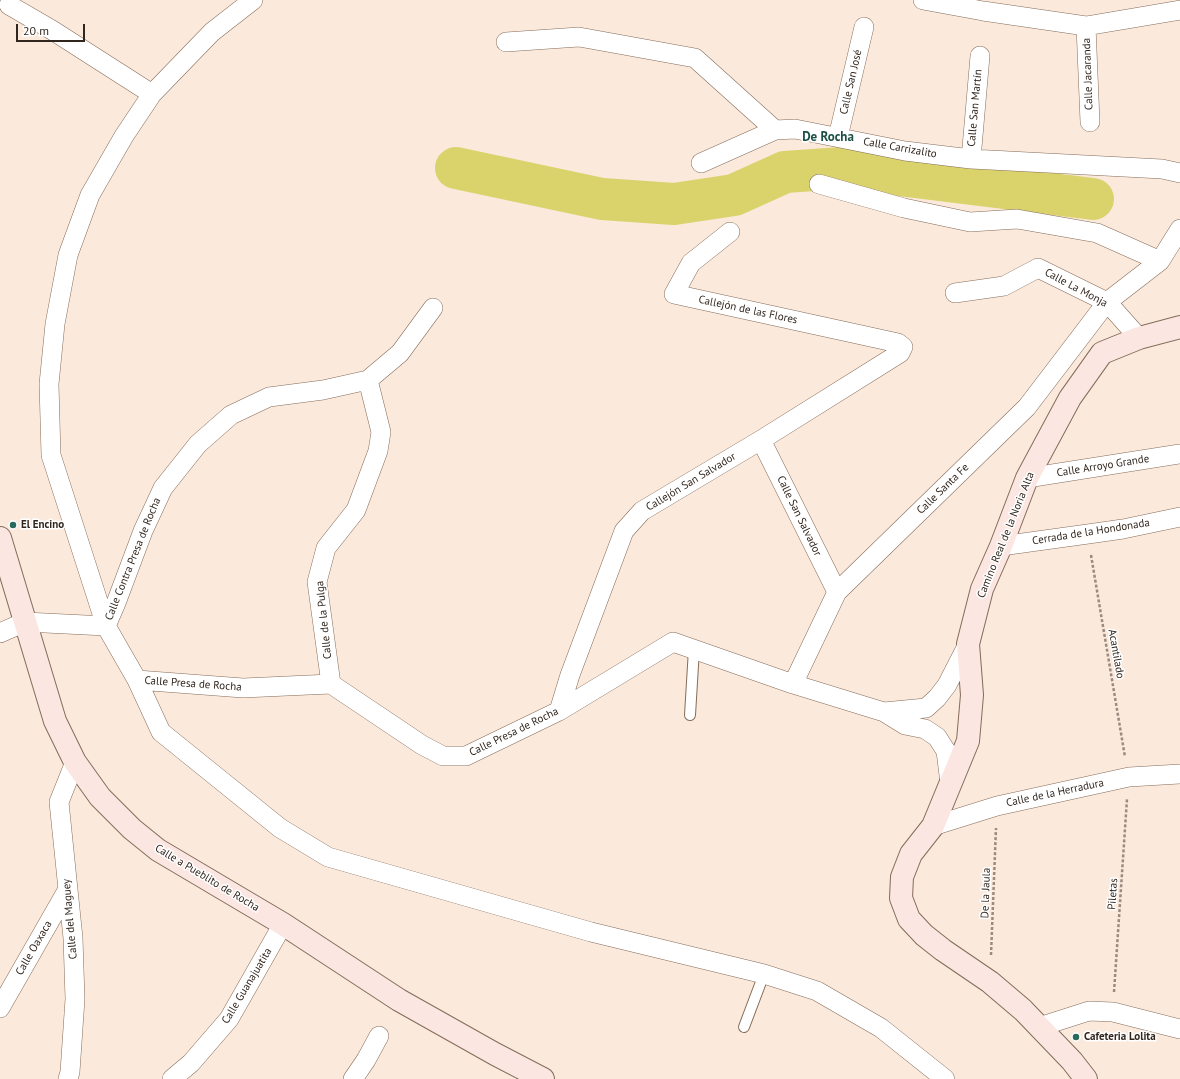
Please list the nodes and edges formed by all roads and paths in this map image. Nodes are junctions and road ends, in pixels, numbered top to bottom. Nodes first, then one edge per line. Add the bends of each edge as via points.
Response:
1 (253, 0) edge
2 (923, 0) edge
3 (9, 5) dead end
4 (1180, 10) edge
5 (1086, 26) junction
6 (864, 27) dead end
7 (506, 42) dead end
8 (980, 56) dead end
9 (152, 94) junction
10 (1090, 122) dead end
11 (775, 130) junction
12 (838, 137) junction
13 (971, 159) junction
14 (701, 163) dead end
15 (1180, 173) edge
16 (819, 184) dead end
17 (1180, 229) edge
18 (730, 232) dead end
19 (1160, 261) junction
20 (954, 293) dead end
21 (1107, 302) junction
22 (432, 308) dead end
23 (1180, 328) edge
24 (1139, 338) junction
25 (903, 347) joint
26 (368, 380) junction
27 (761, 440) junction
28 (1180, 454) edge
29 (1027, 478) junction
30 (1180, 517) edge
31 (1088, 534) junction
32 (0, 538) edge
33 (1001, 546) junction
34 (837, 592) junction
35 (25, 622) junction
36 (106, 626) junction
37 (0, 633) edge
38 (968, 644) junction
39 (694, 649) junction
40 (136, 680) junction
41 (331, 684) junction
42 (793, 684) junction
43 (559, 711) junction
44 (884, 712) junction
45 (690, 715) dead end
46 (74, 762) junction
47 (1180, 774) edge
48 (1128, 777) junction
49 (950, 783) junction
50 (997, 806) junction
51 (933, 826) junction
52 (68, 889) junction
53 (283, 924) junction
54 (764, 974) junction
55 (990, 982) junction
56 (0, 1008) edge
57 (1113, 1012) junction
58 (744, 1027) dead end
59 (1039, 1027) junction
60 (1180, 1029) edge
61 (379, 1036) dead end
62 (68, 1079) edge
63 (172, 1079) edge
64 (353, 1079) edge
65 (543, 1079) edge
66 (945, 1079) edge
67 (1086, 1079) edge

1 - 9 street via 212,32
2 - 5 street
3 - 9 street
4 - 5 street
5 - 10 street, Calle Jacaranda
6 - 12 street, Calle San José
7 - 11 street via 579,37 695,58
8 - 13 street, Calle San Martín
9 - 36 street via 90,195 68,255 54,324 49,384 51,455
11 - 12 street, Calle Carrizalito via 795,129
11 - 14 street
12 - 13 street, Calle Carrizalito via 906,151
13 - 15 street, Calle Carrizalito via 1162,169
16 - 19 street via 904,208 970,222 1017,219 1097,233
17 - 19 street
18 - 25 street, Callejón de las Flores via 691,263 674,294 898,343
19 - 21 street, Calle Santa Fe
20 - 21 street, Calle La Monja via 1004,286 1038,268
21 - 24 street, Calle La Monja
21 - 34 street, Calle Santa Fe via 1027,407
22 - 26 street, Calle Contra Presa de Rocha via 400,353
23 - 24 street, Camino Real de la Noria Alta
24 - 29 street, Camino Real de la Noria Alta via 1102,353 1070,398
25 - 27 street, Callejón San Salvador via 900,354
26 - 36 street, Calle Contra Presa de Rocha via 323,390 268,397 231,415 198,444 163,488 143,531
26 - 41 street, Calle de la Pulga via 381,432 378,451 356,510 326,548 318,582
27 - 34 street, Calle San Salvador
27 - 43 street, Callejón San Salvador via 642,511 624,532
28 - 29 street, Calle Arroyo Grande
29 - 33 street, Camino Real de la Noria Alta
30 - 31 street, Cerrada de la Hondonada
31 - 33 street, Cerrada de la Hondonada
31 - 48 path, Acantilado
32 - 35 street, Calle a Pueblito de Rocha
33 - 38 street, Camino Real de la Noria Alta via 982,589
34 - 42 street, Calle Santa Fe
35 - 36 street, Calle Contra Presa de Rocha
35 - 37 street
35 - 46 street, Calle a Pueblito de Rocha via 54,721
36 - 40 street
38 - 44 street, Calle Presa de Rocha via 947,685 938,698 926,708
38 - 49 street, Camino Real de la Noria Alta via 972,695 968,741
39 - 42 street, Calle Presa de Rocha
39 - 43 street, Calle Presa de Rocha via 673,642
39 - 45 lane
40 - 41 street, Calle Presa de Rocha via 243,688
40 - 54 street via 161,732 280,828 328,857 591,932
41 - 43 street, Calle Presa de Rocha via 422,745 443,756 466,756
42 - 44 street, Calle Presa de Rocha
44 - 49 street, Calle Presa de Rocha via 906,724 925,729 937,737 946,751
46 - 52 street, Calle del Maguey via 59,802
46 - 53 street, Calle a Pueblito de Rocha via 100,798 158,850
47 - 48 street, Calle de la Herradura
48 - 50 street, Calle de la Herradura
48 - 57 path, Piletas
49 - 51 street, Camino Real de la Noria Alta
50 - 51 street, Calle de la Herradura
50 - 55 path, De la Jaula
51 - 55 street, Camino Real de la Noria Alta via 911,854 902,878 901,898 909,919 924,935
52 - 56 street, Calle Oaxaca
52 - 62 street, Calle del Maguey via 75,999
53 - 63 street, Calle Guanajuatita via 229,1018 192,1063
53 - 65 street, Calle a Pueblito de Rocha via 399,1000
54 - 58 lane
54 - 66 street via 817,991 881,1028
55 - 59 street, Camino Real de la Noria Alta
57 - 59 street via 1089,1011
57 - 60 street
59 - 67 street, Camino Real de la Noria Alta
61 - 64 street

